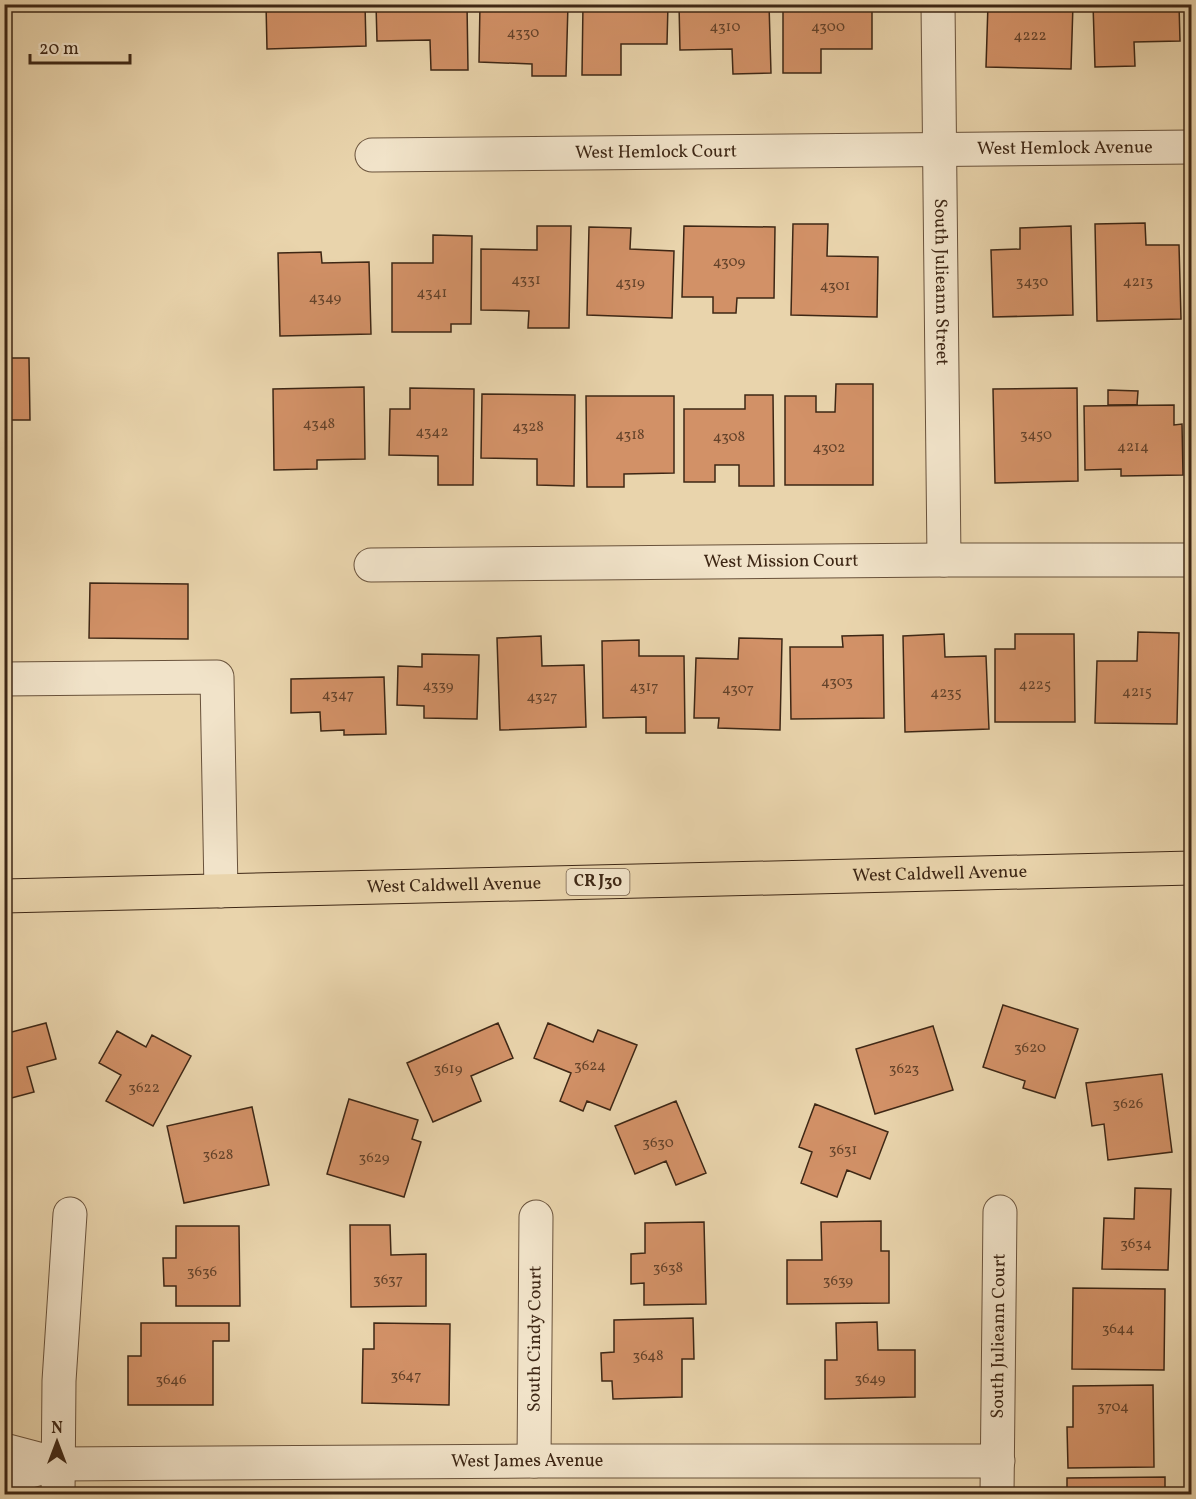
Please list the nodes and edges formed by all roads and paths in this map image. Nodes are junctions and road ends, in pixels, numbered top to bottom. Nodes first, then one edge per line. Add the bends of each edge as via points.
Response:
1 (938, 4) edge
2 (1191, 147) edge
3 (939, 150) junction
4 (372, 154) dead end
5 (944, 560) junction
6 (1191, 560) edge
7 (370, 565) dead end
8 (4, 679) edge
9 (1191, 868) edge
10 (221, 891) junction
11 (4, 897) edge
12 (1000, 1212) dead end
13 (70, 1214) dead end
14 (536, 1217) dead end
15 (4, 1450) edge
16 (534, 1461) junction
17 (998, 1461) junction
18 (4, 1478) edge
19 (58, 1479) edge
20 (997, 1494) edge

1 - 3 street, South Julieann Street
2 - 3 street, West Hemlock Avenue
3 - 4 street, West Hemlock Court
3 - 5 street, South Julieann Street
5 - 6 street, West Mission Court
5 - 7 street, West Mission Court
8 - 10 street via 217,677
9 - 10 main road, West Caldwell Avenue / CR J30
10 - 11 main road, West Caldwell Avenue / CR J30
12 - 17 street, South Julieann Court
13 - 19 street via 59,1381
14 - 16 street, South Cindy Court
15 - 19 street, West James Avenue
16 - 17 street, West James Avenue
16 - 19 street, West James Avenue
17 - 20 street
18 - 19 street, West James Avenue

